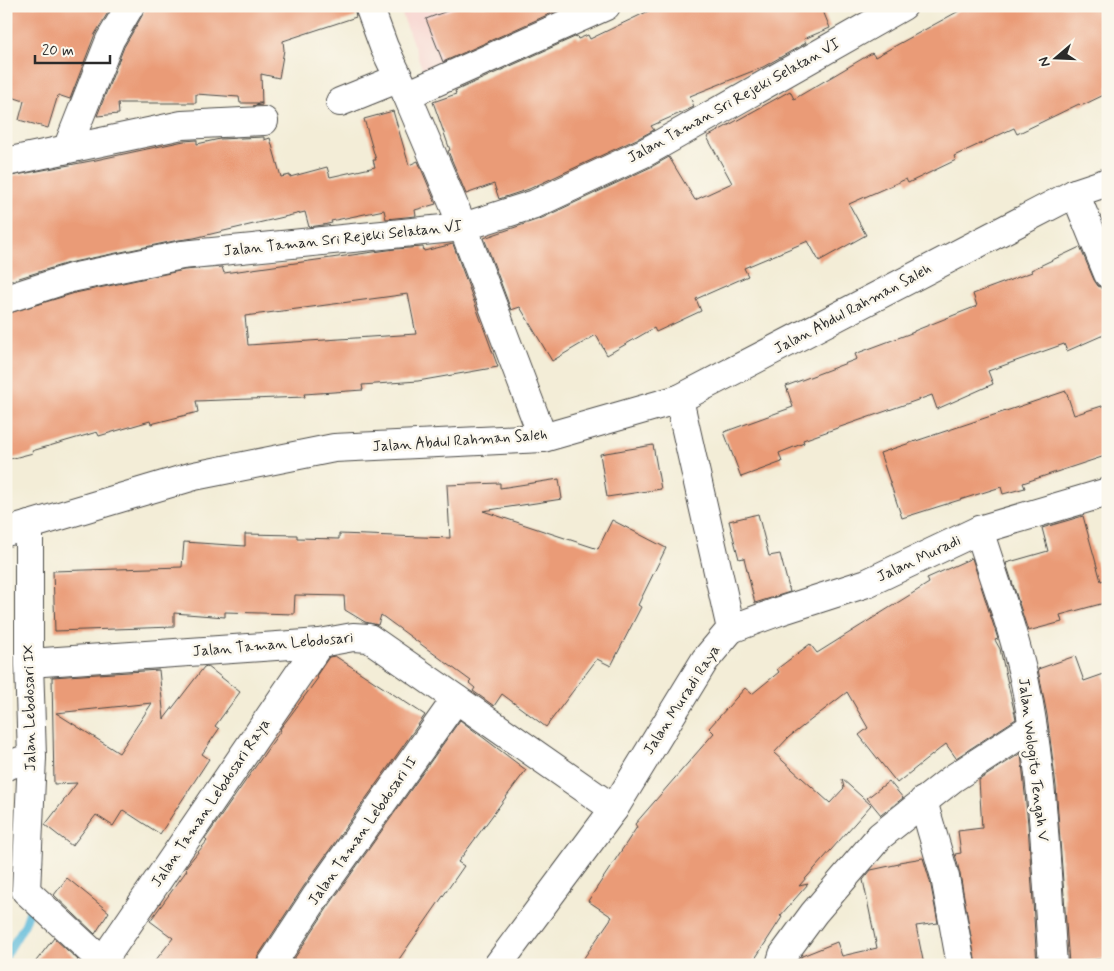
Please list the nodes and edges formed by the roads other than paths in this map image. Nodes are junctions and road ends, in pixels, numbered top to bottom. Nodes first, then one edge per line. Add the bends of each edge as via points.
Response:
1 (130, 6) edge
2 (369, 6) edge
3 (606, 6) edge
4 (903, 6) edge
5 (402, 87) junction
6 (340, 102) dead end
7 (264, 121) dead end
8 (67, 149) junction
9 (6, 162) edge
10 (1108, 182) edge
11 (1075, 192) junction
12 (463, 227) junction
13 (1108, 274) edge
14 (6, 299) edge
15 (679, 399) junction
16 (543, 438) junction
17 (1108, 492) edge
18 (18, 529) edge
19 (979, 530) junction
20 (731, 628) junction
21 (320, 643) junction
22 (29, 663) junction
23 (456, 699) junction
24 (1032, 727) junction
25 (32, 756) junction
26 (6, 766) edge
27 (924, 801) junction
28 (614, 809) junction
29 (21, 896) edge
30 (103, 964) edge
31 (271, 965) edge
32 (498, 965) edge
33 (780, 965) edge
34 (961, 965) edge
35 (1053, 965) edge

1 - 8 street via 110,40
2 - 5 street
3 - 5 street
4 - 12 street, Jalan Taman Sri Rejeki Selatan VI via 646,152 535,204
5 - 6 street
5 - 12 street
7 - 8 street via 182,125
8 - 9 street
10 - 11 street, Jalan Abdul Rahman Saleh
11 - 13 street
11 - 15 street, Jalan Abdul Rahman Saleh
12 - 14 street, Jalan Taman Sri Rejeki Selatan VI via 182,255 71,278
12 - 16 street
15 - 16 street, Jalan Abdul Rahman Saleh
15 - 20 street
16 - 18 street, Jalan Abdul Rahman Saleh via 334,448 194,476
17 - 19 street, Jalan Muradi
18 - 22 street, Jalan Lebdosari IX
19 - 20 street, Jalan Muradi via 867,583
19 - 24 street, Jalan Wologito Tengah V via 1011,629
20 - 28 street, Jalan Muradi Raya via 705,660
21 - 22 street, Jalan Taman Lebdosari
21 - 23 street, Jalan Taman Lebdosari via 353,637 368,638
21 - 30 street, Jalan Taman Lebdosari Raya
22 - 25 street, Jalan Lebdosari IX
23 - 28 street, Jalan Taman Lebdosari
23 - 31 street, Jalan Taman Lebdosari II
24 - 27 street via 952,778
24 - 35 street, Jalan Wologito Tengah V via 1041,800
25 - 26 street
25 - 29 street, Jalan Lebdosari IX
27 - 33 street via 880,836 814,913 783,955
27 - 34 street via 945,877
28 - 32 street, Jalan Muradi Raya
29 - 30 street via 58,921

